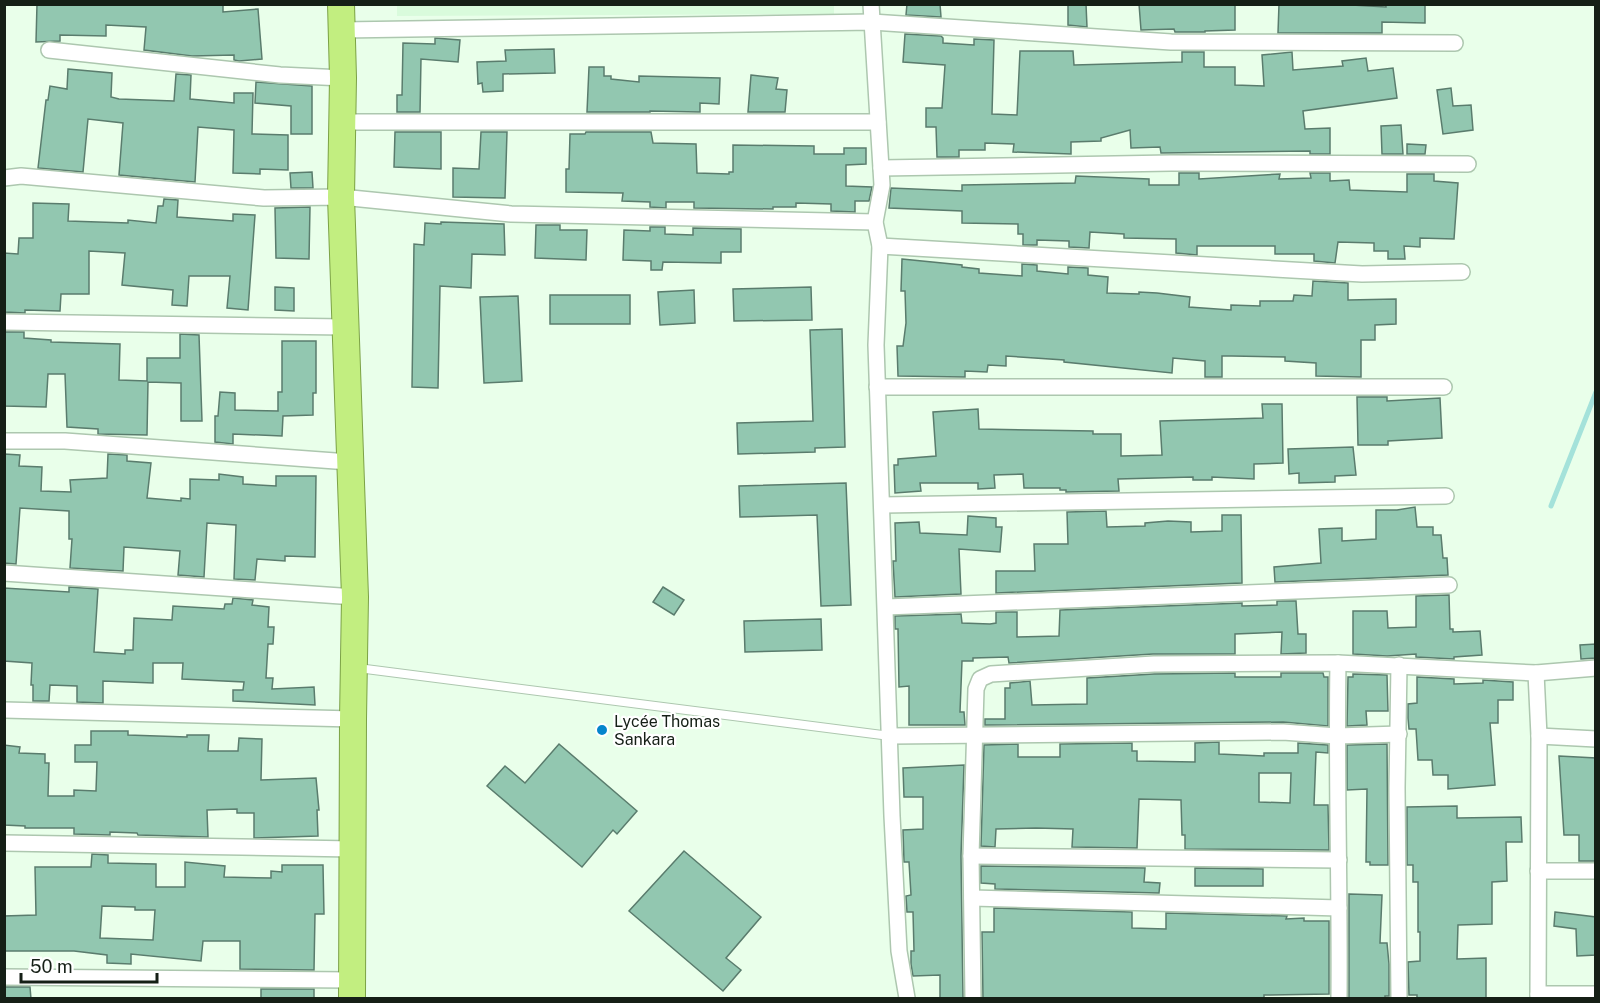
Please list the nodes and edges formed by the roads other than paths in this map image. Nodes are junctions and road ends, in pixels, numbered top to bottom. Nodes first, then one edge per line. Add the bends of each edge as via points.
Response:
1 (341, 4) edge
2 (871, 4) edge
3 (872, 22) junction
4 (342, 30) junction
5 (1455, 43) dead end
6 (49, 50) dead end
7 (343, 78) junction
8 (341, 122) junction
9 (878, 122) junction
10 (1468, 164) dead end
11 (881, 168) junction
12 (4, 178) edge
13 (341, 197) junction
14 (875, 222) junction
15 (880, 246) junction
16 (1462, 272) dead end
17 (4, 322) edge
18 (345, 327) junction
19 (877, 387) junction
20 (1444, 387) dead end
21 (4, 441) edge
22 (349, 462) junction
23 (1446, 496) dead end
24 (883, 505) junction
25 (4, 573) edge
26 (1449, 585) dead end
27 (355, 597) junction
28 (886, 607) junction
29 (1338, 663) junction
30 (1399, 665) junction
31 (354, 668) junction
32 (1596, 668) edge
33 (1536, 673) junction
34 (4, 710) edge
35 (353, 719) junction
36 (1399, 734) junction
37 (974, 735) junction
38 (890, 736) junction
39 (1336, 736) junction
40 (1539, 736) junction
41 (1596, 739) edge
42 (4, 843) edge
43 (353, 849) junction
44 (971, 856) junction
45 (1339, 860) junction
46 (1538, 871) junction
47 (1596, 871) edge
48 (972, 898) junction
49 (1340, 908) junction
50 (4, 977) edge
51 (352, 989) edge
52 (1596, 994) edge
53 (1538, 996) edge
54 (907, 999) edge
55 (973, 999) edge
56 (1339, 999) edge
57 (1400, 999) edge

1 - 4 highway
2 - 3 street
3 - 4 street
3 - 5 street via 1171,42
3 - 9 street
4 - 7 highway
6 - 7 street
7 - 8 highway
8 - 9 street
8 - 13 highway
9 - 11 street
10 - 11 street
11 - 14 street
12 - 13 street via 21,176 264,198
13 - 14 street via 511,214
13 - 18 highway
14 - 15 street
15 - 16 street via 1362,274
15 - 19 street
17 - 18 street
18 - 22 highway
19 - 20 street
19 - 24 street
21 - 22 street via 65,441
22 - 27 highway
23 - 24 street
24 - 28 street
25 - 27 street
26 - 28 street
27 - 31 highway
28 - 38 street
29 - 30 street
29 - 37 street via 1154,664 991,674 980,679 976,689
29 - 39 street
30 - 33 street
30 - 36 street
31 - 35 highway
31 - 38 lane
32 - 33 street
33 - 40 street
34 - 35 street
35 - 43 highway
36 - 39 street
36 - 57 street
37 - 38 street
37 - 39 street via 1283,732
37 - 44 street
38 - 54 street via 899,951
39 - 45 street
40 - 41 street
40 - 46 street
42 - 43 street
43 - 51 highway
44 - 45 street
44 - 48 street
45 - 49 street
46 - 47 street
46 - 53 street
48 - 49 street
48 - 55 street
49 - 56 street
50 - 51 street
52 - 53 street

